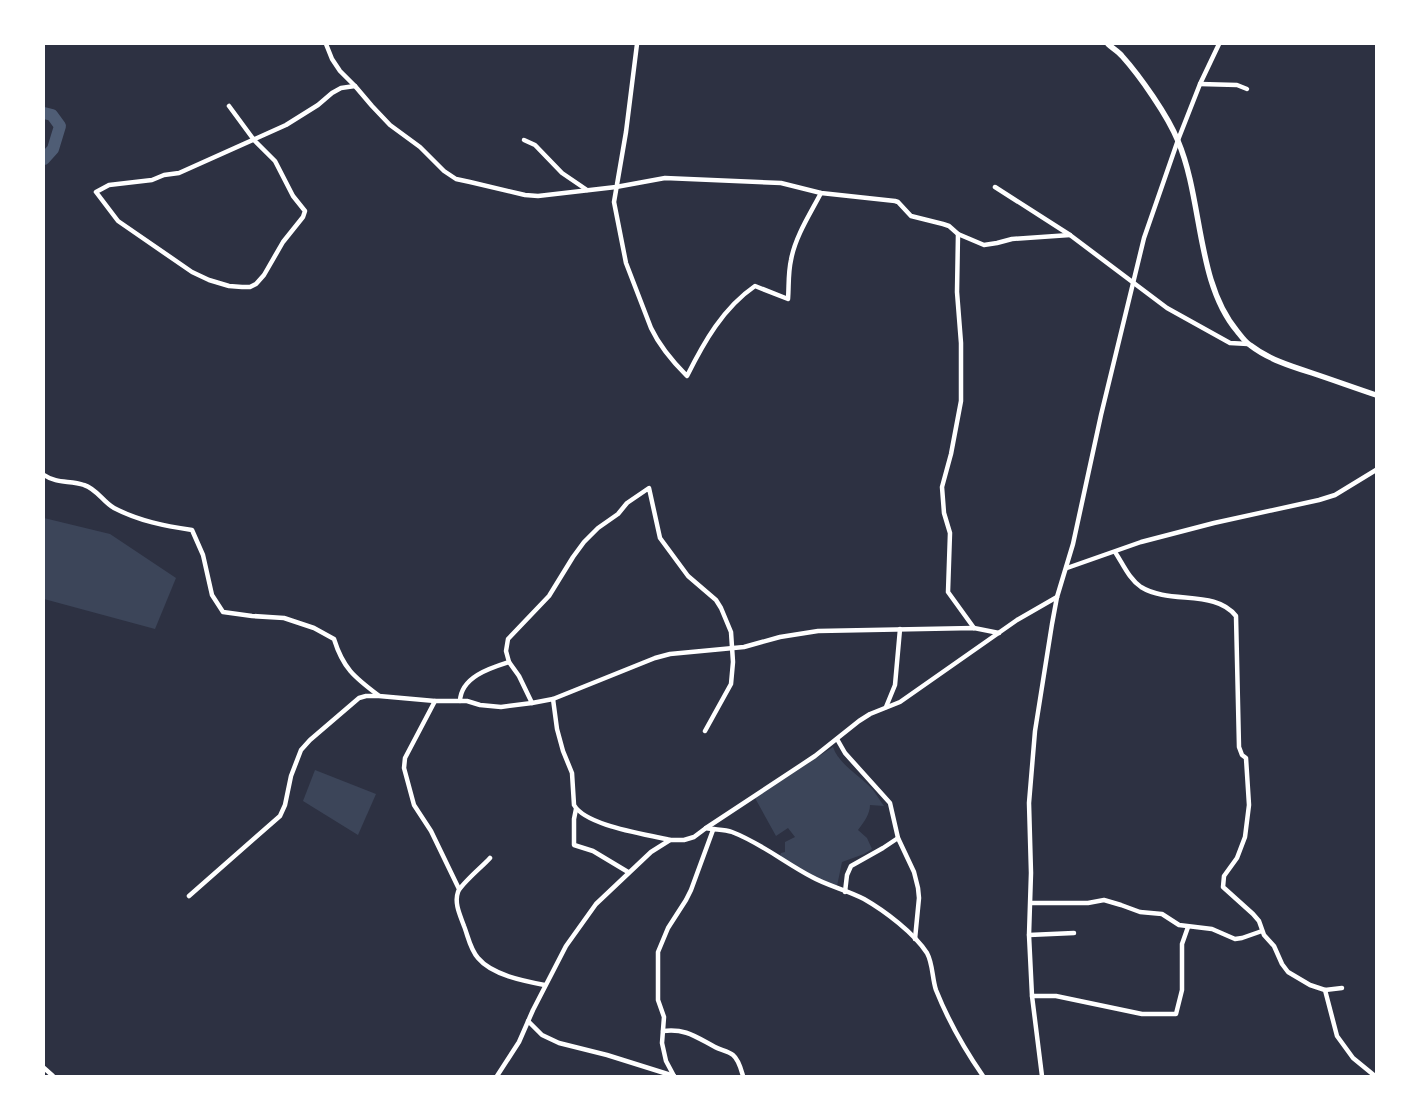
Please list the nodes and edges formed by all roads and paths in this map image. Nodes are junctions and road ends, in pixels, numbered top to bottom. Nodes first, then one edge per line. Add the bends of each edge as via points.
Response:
1 (326, 44) edge
2 (637, 44) edge
3 (1108, 44) edge
4 (1219, 44) edge
5 (1200, 84) junction
6 (355, 86) junction
7 (1247, 89) dead end
8 (229, 106) dead end
9 (254, 140) junction
10 (524, 140) dead end
11 (1178, 140) junction
12 (995, 186) dead end
13 (616, 187) junction
14 (588, 190) junction
15 (821, 193) junction
16 (958, 234) junction
17 (1070, 235) junction
18 (1132, 283) junction
19 (1248, 344) junction
20 (1376, 395) edge
21 (1376, 470) edge
22 (44, 475) edge
23 (1115, 552) junction
24 (1066, 568) junction
25 (1057, 598) junction
26 (974, 628) junction
27 (900, 630) junction
28 (999, 633) junction
29 (733, 648) junction
30 (509, 662) junction
31 (379, 696) junction
32 (553, 699) junction
33 (435, 701) junction
34 (460, 702) junction
35 (532, 703) junction
36 (886, 707) junction
37 (705, 730) dead end
38 (837, 740) junction
39 (576, 809) junction
40 (706, 828) junction
41 (714, 830) junction
42 (898, 838) junction
43 (670, 840) junction
44 (490, 858) dead end
45 (628, 872) junction
46 (459, 889) junction
47 (845, 892) junction
48 (189, 896) dead end
49 (1031, 904) junction
50 (1188, 927) junction
51 (1262, 931) junction
52 (1074, 932) dead end
53 (1029, 935) junction
54 (915, 939) junction
55 (545, 986) junction
56 (1342, 988) dead end
57 (1326, 990) junction
58 (1032, 996) junction
59 (528, 1021) junction
60 (663, 1031) junction
61 (44, 1068) edge
62 (53, 1076) edge
63 (497, 1076) edge
64 (743, 1076) edge
65 (984, 1076) edge
66 (1042, 1076) edge
67 (1375, 1076) edge

1 - 6 street via 340,71
2 - 13 street
3 - 11 street via 1137,74
4 - 5 street
5 - 7 street via 1237,85
5 - 11 street
6 - 9 street via 341,88 286,125
6 - 14 street via 390,125 456,178 530,196
8 - 9 street
9 - 9 street via 179,173 109,185 96,192 118,221 192,272 229,286 250,287 264,275 305,211 292,196 275,162
10 - 14 street via 535,145 562,173
11 - 18 street
11 - 19 street via 1187,165 1210,276 1231,323
12 - 17 street
13 - 14 street
13 - 15 street via 659,179 714,180 781,183
13 - 15 street via 615,206 626,262 655,337 687,376 724,314 745,293 756,286 788,299 790,261
15 - 16 street via 895,201 913,217 949,226
16 - 17 street via 984,245 1012,239
16 - 26 street via 961,400 942,488 950,533 948,592
17 - 18 street
18 - 19 street via 1222,340 1236,345
18 - 24 street
19 - 20 street via 1283,363
21 - 23 street via 1334,495 1141,542
22 - 31 street via 59,482 87,486 106,503 126,513 160,525 192,530 203,555 212,595 223,612 284,618 314,628 334,639 346,667
23 - 24 street
23 - 51 street via 1143,588 1170,596 1215,602 1226,606 1236,616 1239,747 1246,758 1249,808 1239,854 1222,882 1225,890 1259,921
24 - 25 street
25 - 28 street
25 - 49 street via 1041,688 1031,773
26 - 27 street
26 - 28 street
27 - 29 street via 809,632
27 - 36 street via 895,686
28 - 36 street via 900,702
29 - 30 street via 730,632 716,600 688,576 660,538 649,488 627,503 584,542 549,596 508,639 506,651
29 - 32 street via 655,658
29 - 37 street via 731,684
30 - 34 street via 468,682
30 - 35 street
31 - 33 street
31 - 48 street via 366,696 352,703 310,740 297,760 286,805 280,816
32 - 35 street
32 - 39 street via 557,729 572,773
33 - 34 street
33 - 46 street via 405,758 404,768 414,805 431,831
34 - 35 street via 500,707
36 - 38 street via 859,721
38 - 40 street
38 - 42 street via 890,803
39 - 43 street via 596,821
39 - 45 street via 574,844 593,851
40 - 41 street
40 - 43 street via 689,839
41 - 47 street via 730,832 764,847 811,876
41 - 60 street via 688,895 659,949 658,1000 664,1017
42 - 47 street via 851,866
42 - 54 street via 918,888
43 - 45 street
44 - 46 street
45 - 55 street via 596,904 566,946
46 - 55 street via 457,906 477,957 511,978
47 - 54 street via 865,900
49 - 50 street via 1104,900 1140,912 1162,914 1175,924
49 - 53 street
50 - 51 street via 1212,929 1235,939
50 - 58 street via 1182,944 1182,990 1176,1014 1142,1014 1056,996
51 - 57 street via 1288,972
52 - 53 street
53 - 58 street
54 - 65 street via 930,960 944,1008 966,1052
55 - 59 street
56 - 57 street
57 - 67 street via 1337,1036 1353,1058
58 - 66 street
59 - 60 street via 542,1035 559,1043 674,1076 664,1053
59 - 63 street
60 - 64 street via 686,1032 732,1054
61 - 62 street

